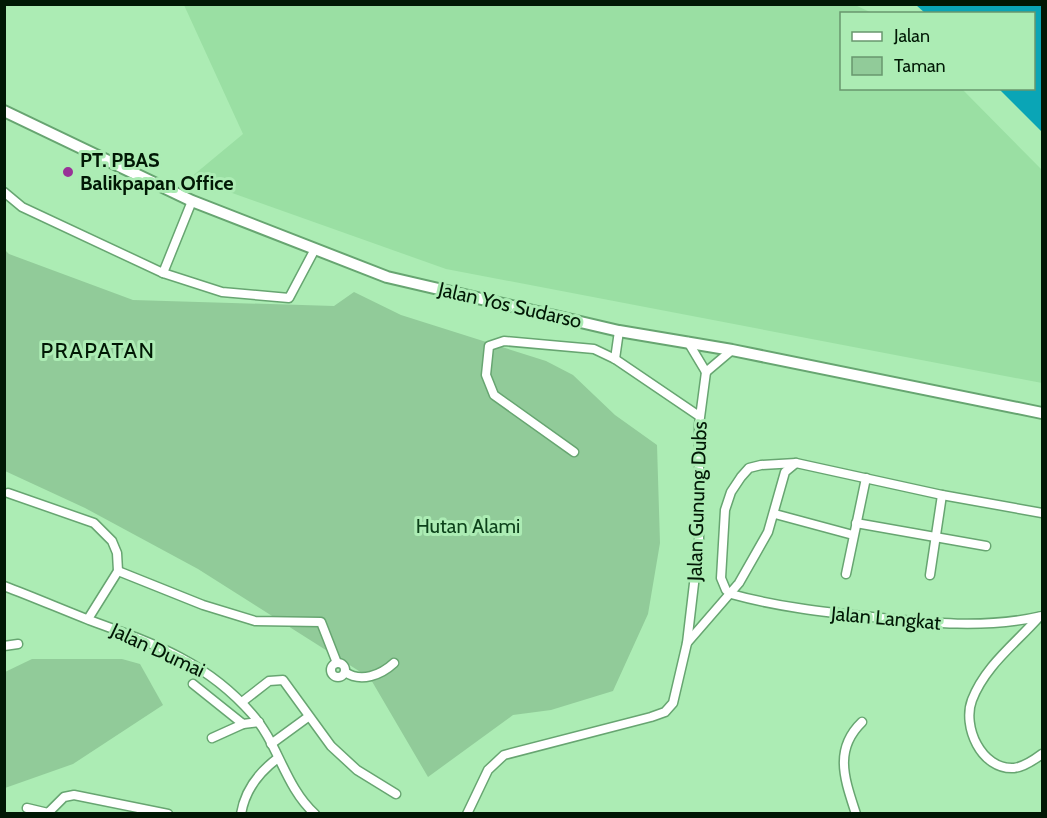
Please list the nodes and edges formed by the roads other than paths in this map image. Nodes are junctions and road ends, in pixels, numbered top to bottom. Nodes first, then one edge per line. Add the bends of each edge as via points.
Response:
1 (4, 111) edge
2 (4, 192) edge
3 (192, 201) junction
4 (315, 249) junction
5 (163, 273) junction
6 (619, 331) junction
7 (688, 342) junction
8 (732, 350) junction
9 (615, 359) junction
10 (706, 372) junction
11 (1042, 413) edge
12 (699, 416) junction
13 (574, 452) dead end
14 (796, 463) junction
15 (866, 478) junction
16 (6, 494) edge
17 (942, 495) junction
18 (1042, 513) edge
19 (775, 514) junction
20 (856, 523) junction
21 (853, 535) junction
22 (934, 537) junction
23 (986, 546) dead end
24 (118, 571) junction
25 (846, 574) dead end
26 (930, 575) dead end
27 (4, 586) edge
28 (731, 594) junction
29 (1041, 617) edge
30 (88, 620) junction
31 (687, 643) junction
32 (18, 644) dead end
33 (4, 646) edge
34 (394, 663) dead end
35 (193, 684) dead end
36 (242, 702) junction
37 (308, 717) junction
38 (259, 722) junction
39 (862, 722) dead end
40 (243, 724) junction
41 (212, 738) dead end
42 (271, 744) junction
43 (1042, 754) edge
44 (278, 758) junction
45 (396, 794) dead end
46 (27, 808) dead end
47 (168, 813) edge
48 (241, 813) edge
49 (315, 813) edge
50 (467, 813) edge
51 (856, 813) edge

1 - 3 main road, Jalan Yos Sudarso
2 - 5 street via 22,207
3 - 4 main road, Jalan Yos Sudarso
3 - 5 street
4 - 5 street via 289,298 222,292
4 - 6 main road, Jalan Yos Sudarso via 387,277
6 - 7 main road, Jalan Yos Sudarso
6 - 9 street
7 - 8 main road, Jalan Yos Sudarso
7 - 10 street
8 - 10 street
8 - 11 main road, Jalan Yos Sudarso
9 - 12 street
9 - 13 street via 582,346 504,341 489,346 486,375 494,395
10 - 12 street, Jalan Gunung Dubs
12 - 31 street, Jalan Gunung Dubs via 699,541
14 - 15 street
14 - 19 street via 782,478
14 - 28 street via 749,468 731,492 725,510 721,578
15 - 17 street
15 - 20 street
16 - 24 street via 94,523 112,541
17 - 18 street
17 - 22 street
19 - 21 street
19 - 28 street
20 - 21 street
20 - 22 street
21 - 25 street
22 - 23 street
22 - 26 street
24 - 30 street
24 - 34 street via 255,621 321,622 337,663 332,665 332,673 339,677 345,672 354,676 376,675
27 - 30 street, Jalan Dumai
28 - 29 street, Jalan Langkat via 774,606 910,621 971,625
28 - 31 street
29 - 43 street via 981,680 969,715 978,748 988,759 1016,768
30 - 36 street, Jalan Dumai via 147,640 185,659 218,680
31 - 50 street, Jalan Gunung Dubs via 677,694 665,712 504,754 488,770
32 - 33 street
35 - 40 street
36 - 37 street via 276,678 283,680
36 - 38 street, Jalan Dumai
37 - 42 street
37 - 45 street via 346,761
38 - 40 street
38 - 42 street, Jalan Dumai
39 - 51 street via 851,733 844,762
40 - 41 street
42 - 44 street, Jalan Dumai
44 - 48 street via 256,778
44 - 49 street, Jalan Dumai
46 - 47 street via 48,813 64,797 74,795

